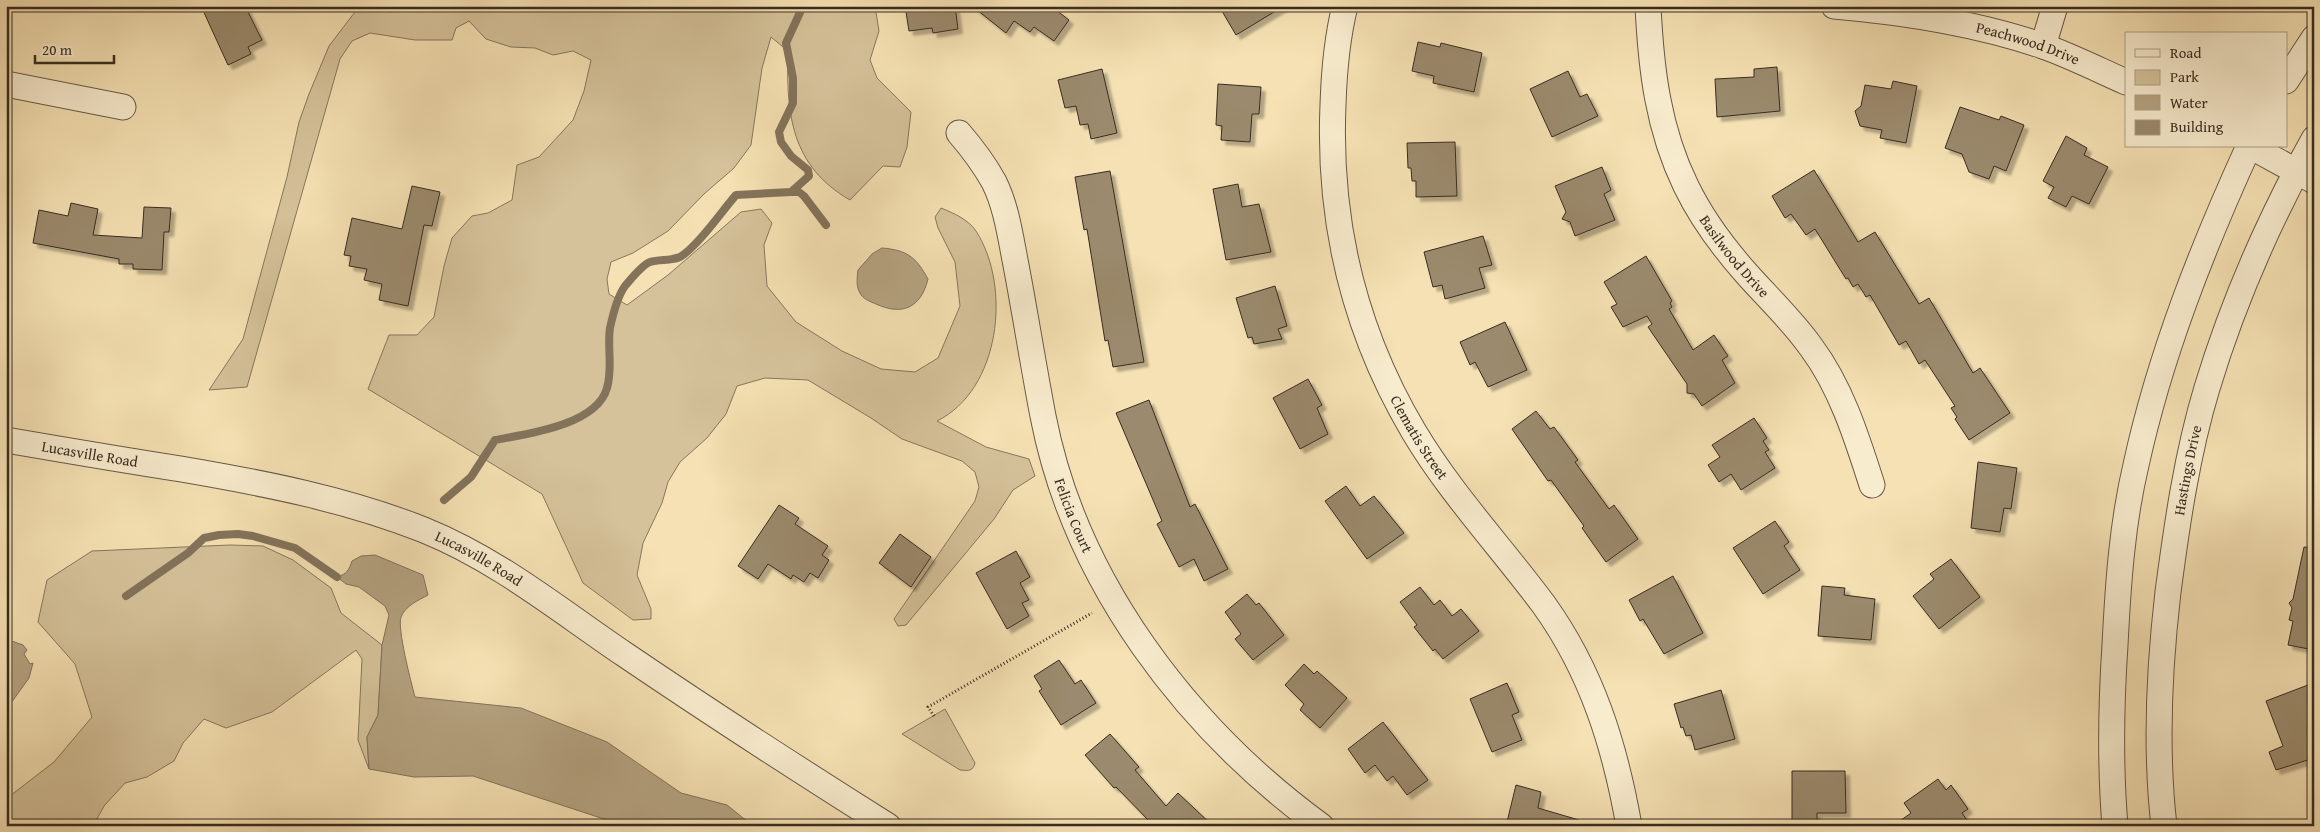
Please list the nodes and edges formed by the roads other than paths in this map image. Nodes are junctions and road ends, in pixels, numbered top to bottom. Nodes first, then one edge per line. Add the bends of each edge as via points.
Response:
1 (1345, 6) edge
2 (1648, 6) edge
3 (1834, 6) edge
4 (2055, 6) edge
5 (2314, 38) edge
6 (2043, 46) junction
7 (2288, 78) edge
8 (2125, 82) edge
9 (6, 84) edge
10 (123, 107) dead end
11 (959, 133) dead end
12 (2314, 139) edge
13 (2249, 148) edge
14 (2254, 148) edge
15 (2305, 176) edge
16 (6, 440) edge
17 (1872, 485) dead end
18 (888, 826) edge
19 (1321, 826) edge
20 (1629, 826) edge
21 (2116, 826) edge
22 (2164, 826) edge

1 - 20 street, Clematis Street via 1334,78 1332,144 1342,250 1362,318 1389,384 1414,432 1444,477 1545,607 1584,675 1605,722 1620,774
2 - 17 street, Basilwood Drive via 1650,54 1658,107 1687,187 1718,238 1812,348 1856,433
3 - 6 street, Peachwood Drive via 1933,18
4 - 6 street
5 - 7 street
6 - 8 street, Peachwood Drive
9 - 10 street
11 - 19 street, Felicia Court via 977,154 995,184 1007,219 1043,417 1058,476 1085,545 1114,600 1147,651 1190,705 1238,757
12 - 15 street, Hastings Drive
13 - 21 street via 2213,223 2184,302 2154,392 2135,466 2117,604 2111,706 2112,792
14 - 15 street
15 - 22 street, Hastings Drive via 2272,219 2232,315 2206,389 2188,466 2162,641 2159,723
16 - 18 street, Lucasville Road via 244,480 341,502 427,531 474,554 539,593 746,737

